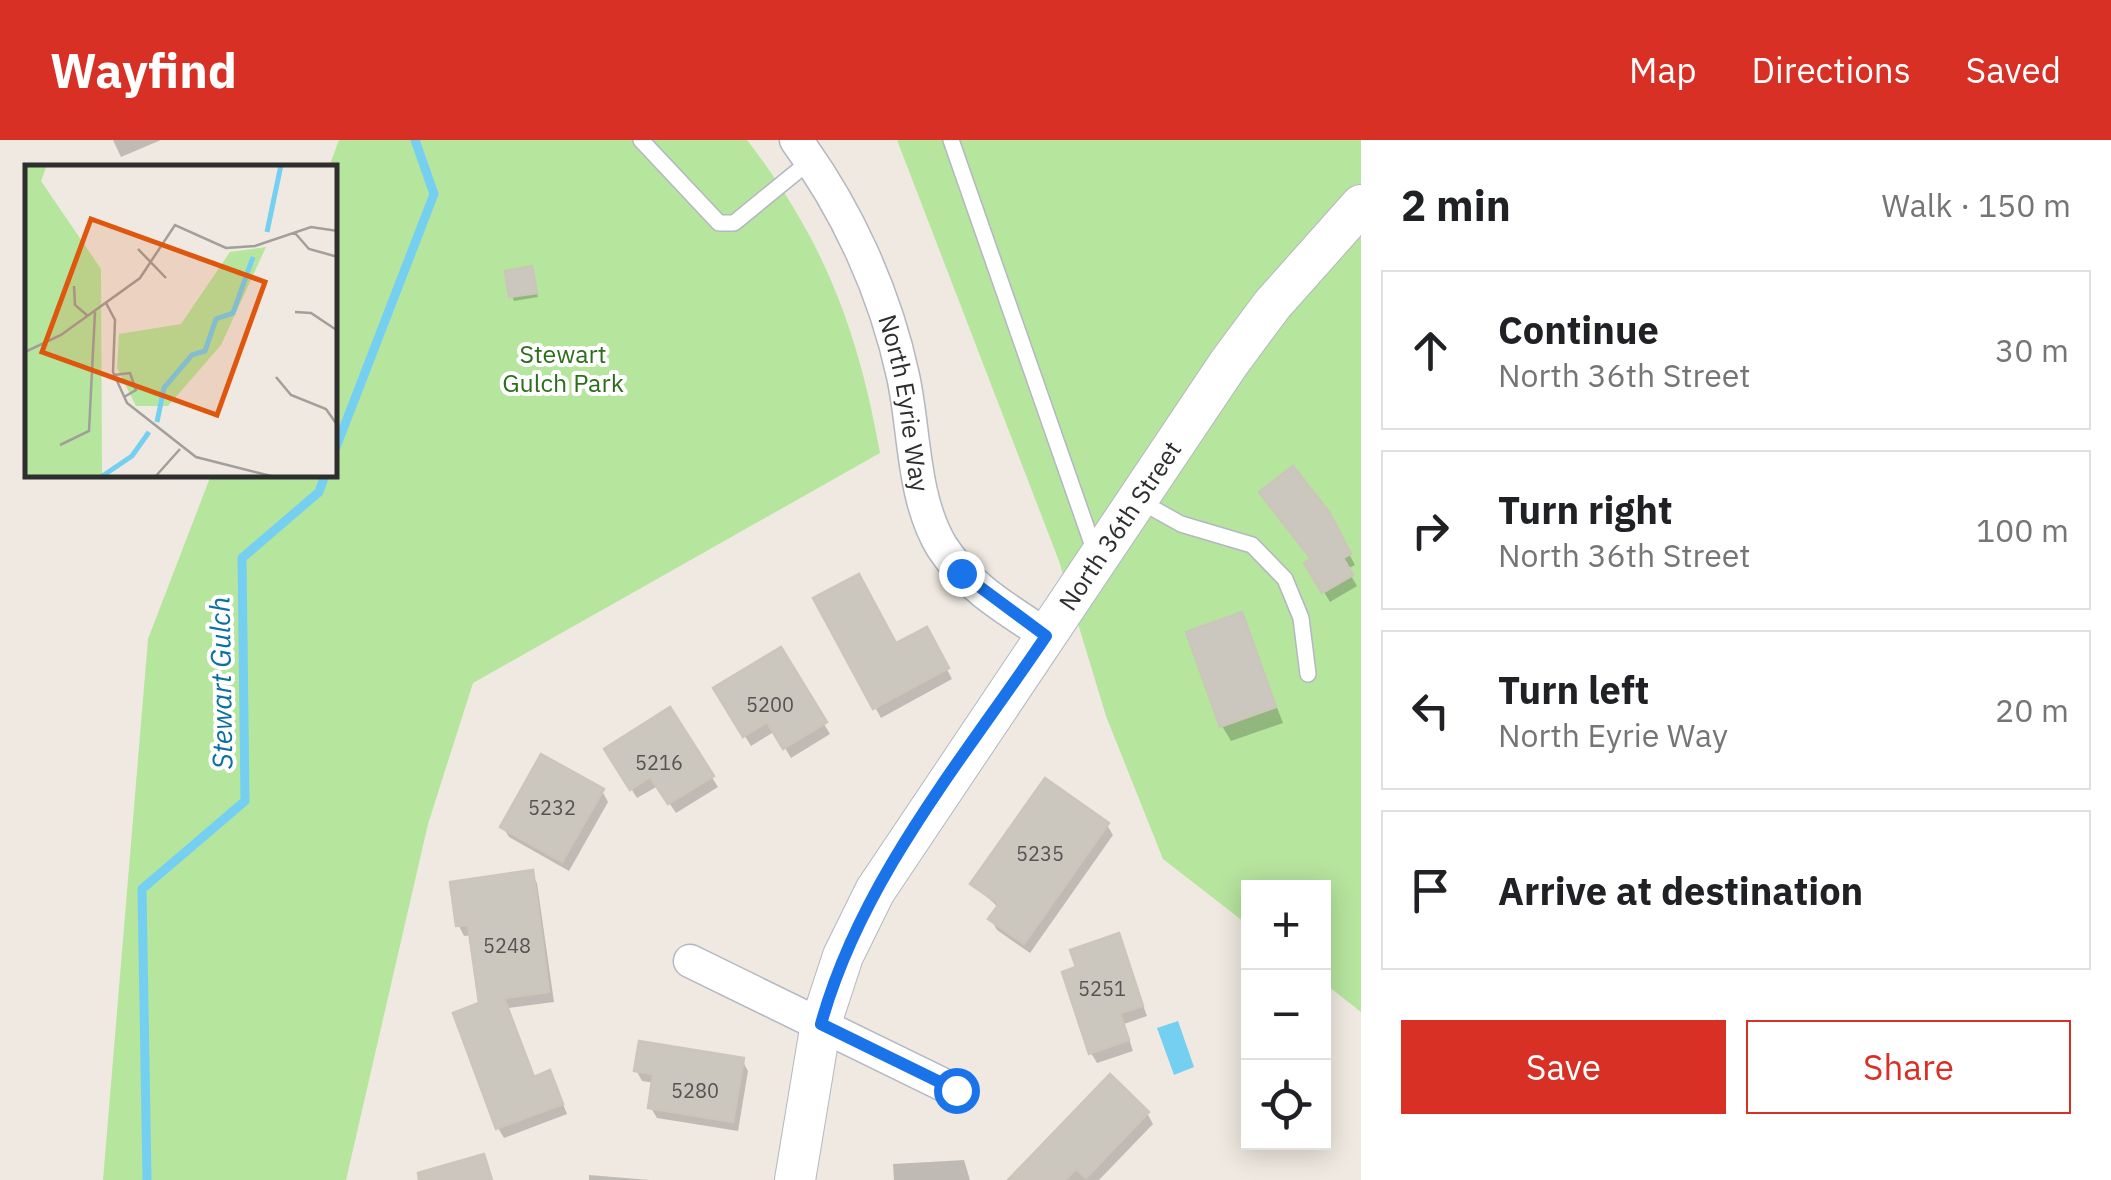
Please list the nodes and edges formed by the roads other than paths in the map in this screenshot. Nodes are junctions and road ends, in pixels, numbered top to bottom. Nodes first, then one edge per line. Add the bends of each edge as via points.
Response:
1 (641, 140) edge
2 (951, 140) edge
3 (803, 150) edge
4 (1361, 205) edge
5 (1138, 500) junction
6 (1098, 559) junction
7 (1046, 636) junction
8 (1308, 674) dead end
9 (690, 961) dead end
10 (821, 1024) junction
11 (956, 1090) dead end
12 (795, 1180) edge

1 - 3 lane via 720,223 734,222
2 - 6 lane
3 - 7 street, North Eyrie Way via 845,217 880,295 904,378 926,511 940,544 975,585
4 - 5 street, North 36th Street via 1272,305
5 - 6 street, North 36th Street
5 - 8 lane via 1181,524 1252,545 1285,579 1301,618
6 - 7 street, North 36th Street
7 - 10 street, North 36th Street via 874,891
9 - 10 street
10 - 11 street
10 - 12 street, North 36th Street

